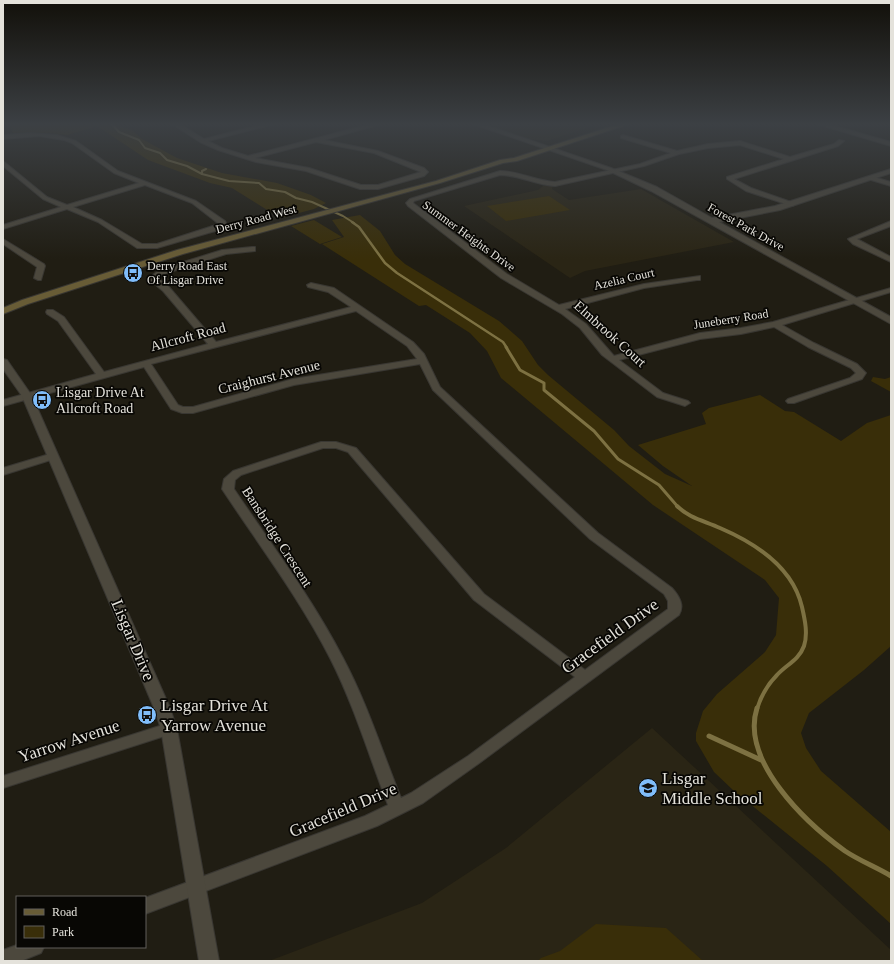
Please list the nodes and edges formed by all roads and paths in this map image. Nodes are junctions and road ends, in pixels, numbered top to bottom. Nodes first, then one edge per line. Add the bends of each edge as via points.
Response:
1 (10, 169) edge
2 (112, 169) edge
3 (307, 169) edge
4 (422, 169) edge
5 (478, 169) edge
6 (609, 169) edge
7 (622, 169) edge
8 (758, 169) edge
9 (615, 171) junction
10 (891, 171) edge
11 (870, 178) junction
12 (144, 183) junction
13 (891, 184) edge
14 (792, 204) junction
15 (67, 207) junction
16 (711, 221) junction
17 (891, 223) edge
18 (3, 227) edge
19 (3, 241) edge
20 (252, 250) dead end
21 (891, 260) edge
22 (38, 278) dead end
23 (697, 278) dead end
24 (311, 285) dead end
25 (891, 290) edge
26 (852, 300) junction
27 (17, 305) junction
28 (3, 306) edge
29 (357, 308) junction
30 (558, 308) junction
31 (3, 312) edge
32 (50, 312) dead end
33 (891, 321) edge
34 (775, 324) junction
35 (214, 344) junction
36 (612, 359) junction
37 (423, 361) junction
38 (3, 362) edge
39 (146, 363) junction
40 (101, 375) junction
41 (27, 396) junction
42 (791, 401) dead end
43 (3, 403) edge
44 (685, 403) dead end
45 (53, 456) junction
46 (3, 472) edge
47 (585, 677) junction
48 (169, 729) junction
49 (3, 782) edge
50 (398, 808) junction
51 (195, 886) junction
52 (146, 906) edge
53 (32, 948) edge
54 (3, 959) edge
55 (209, 961) edge

1 - 15 street via 45,198
2 - 12 street
3 - 4 street via 364,188 378,187 422,174 425,172
5 - 27 main road, Derry Road West via 180,252
6 - 9 street, Forest Park Drive
7 - 9 street
8 - 14 street via 729,178 743,186
9 - 16 street, Forest Park Drive
9 - 30 street, Summer Heights Drive via 552,184 512,173 500,173 409,203 504,276
10 - 11 street
11 - 13 street
11 - 14 street
12 - 15 street
12 - 15 street via 194,202 223,222 223,225 147,247 140,246 100,221
14 - 16 street
15 - 18 street
16 - 26 street, Forest Park Drive
17 - 21 street via 852,238
19 - 22 street via 41,266
20 - 35 street via 225,252 164,271 154,277
23 - 30 street, Azelia Court via 644,286
24 - 29 street, Gracefield Drive via 331,290
25 - 26 street, Juneberry Road
26 - 33 street, Forest Park Drive
26 - 34 street, Juneberry Road
27 - 28 main road, Derry Road West
27 - 31 main road, Derry Road West
29 - 35 street, Allcroft Road
29 - 37 street, Gracefield Drive via 410,344
30 - 36 street, Elmbrook Court via 583,326
32 - 40 street via 60,319
34 - 36 street, Juneberry Road via 700,336
34 - 42 street via 854,366 861,373 853,380
35 - 39 street, Allcroft Road
36 - 44 street, Elmbrook Court via 660,395
37 - 39 street, Craighurst Avenue via 293,382 193,410 174,407
37 - 47 street, Gracefield Drive via 436,388 594,536 659,584 672,597 674,612
38 - 41 street, Lisgar Drive
39 - 40 street, Allcroft Road
40 - 41 street, Allcroft Road
41 - 43 street, Allcroft Road
41 - 45 street, Lisgar Drive
45 - 46 street
45 - 48 street, Lisgar Drive
47 - 50 street, Gracefield Drive via 435,787
47 - 50 street, Bansbridge Crescent via 479,597 352,450 329,443 230,477 227,482 228,489 336,658 358,705
48 - 49 street, Yarrow Avenue
48 - 51 street, Lisgar Drive
50 - 51 street, Gracefield Drive via 364,824
51 - 52 street, Gracefield Drive
51 - 55 street, Lisgar Drive
53 - 54 street

